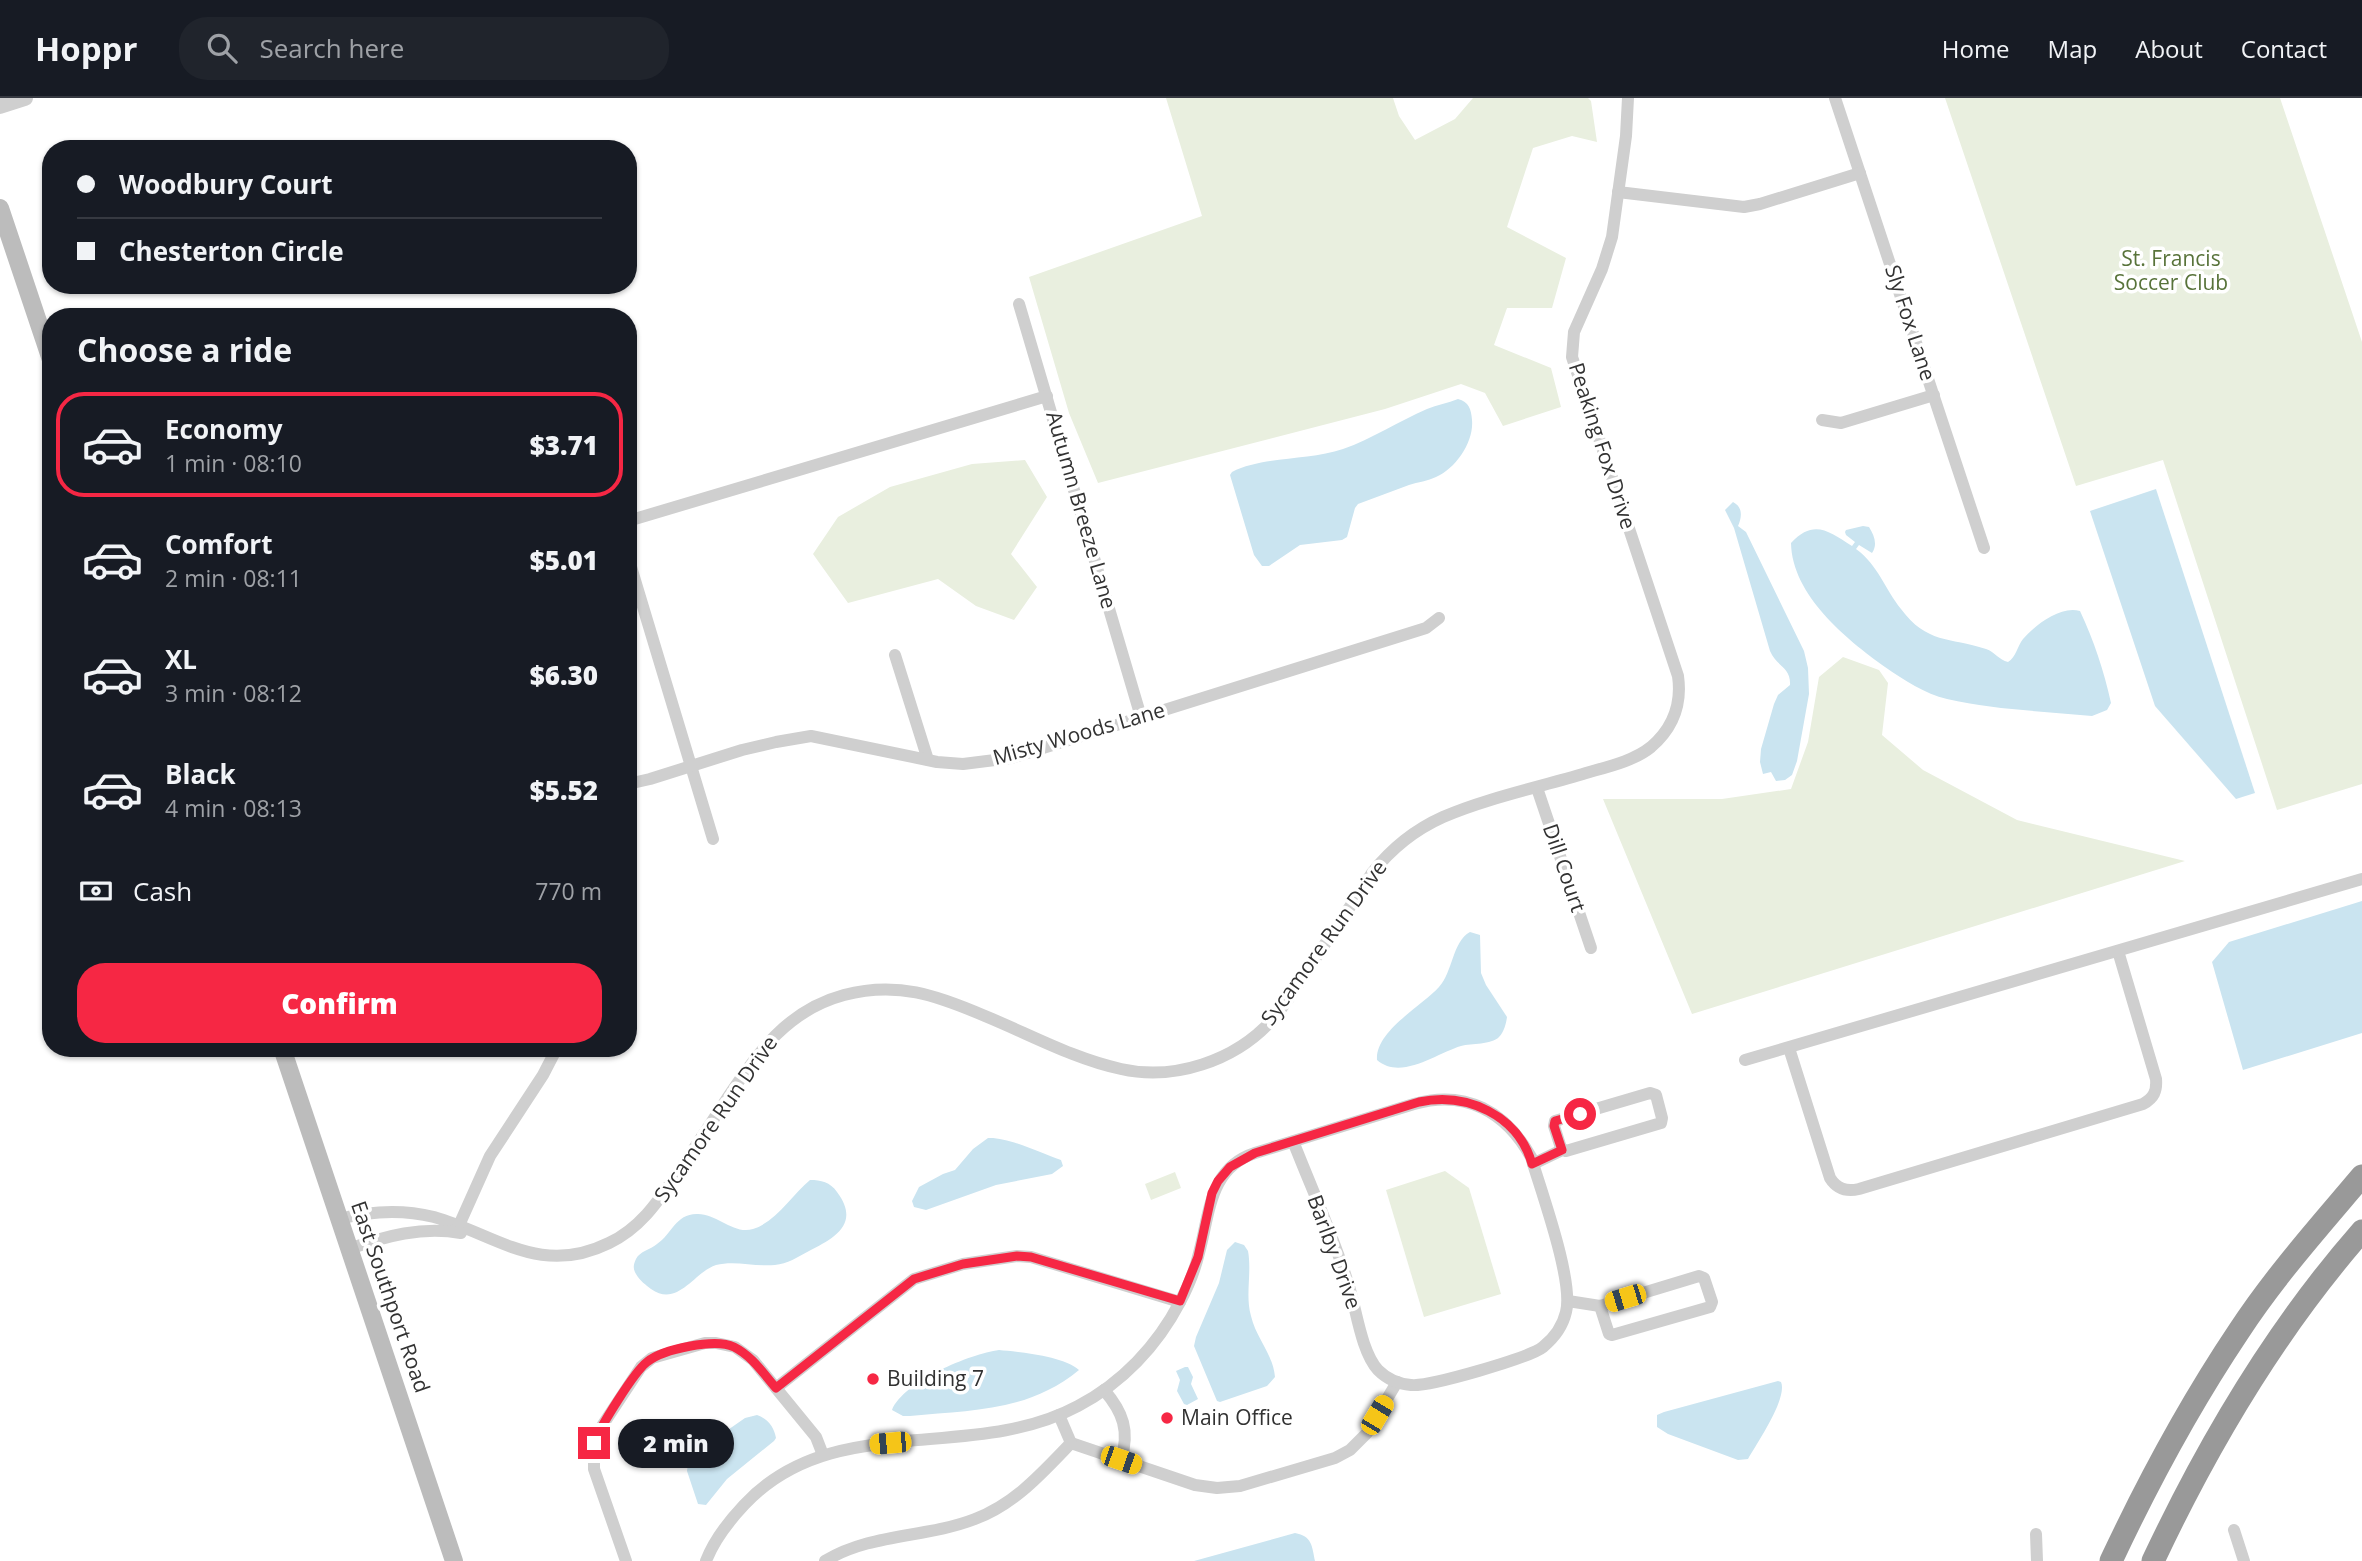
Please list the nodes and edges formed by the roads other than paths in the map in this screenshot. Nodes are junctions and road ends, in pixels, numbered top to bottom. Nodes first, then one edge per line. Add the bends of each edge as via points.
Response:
1 (25, 98) edge
2 (1628, 98) edge
3 (1835, 98) edge
4 (0, 106) edge
5 (1860, 173) junction
6 (1618, 192) junction
7 (0, 208) edge
8 (1019, 304) dead end
9 (42, 333) edge
10 (1934, 395) junction
11 (1047, 396) junction
12 (1822, 420) dead end
13 (637, 518) edge
14 (1984, 548) dead end
15 (637, 587) edge
16 (1438, 618) dead end
17 (895, 655) dead end
18 (1141, 716) junction
19 (928, 760) junction
20 (1616, 764) joint
21 (691, 766) junction
22 (637, 781) edge
23 (1537, 788) junction
24 (713, 839) dead end
25 (2362, 879) edge
26 (1591, 948) dead end
27 (2119, 951) junction
28 (1788, 1048) junction
29 (285, 1057) edge
30 (552, 1057) edge
31 (1745, 1060) dead end
32 (1293, 1141) junction
33 (1562, 1150) junction
34 (1532, 1164) junction
35 (2362, 1176) edge
36 (339, 1219) junction
37 (457, 1229) junction
38 (2362, 1231) edge
39 (349, 1249) junction
40 (1180, 1301) junction
41 (1568, 1301) junction
42 (1600, 1306) junction
43 (1396, 1382) junction
44 (776, 1388) junction
45 (1104, 1390) junction
46 (1059, 1415) junction
47 (1071, 1443) junction
48 (823, 1455) junction
49 (1121, 1460) junction
50 (2234, 1530) dead end
51 (2036, 1534) dead end
52 (454, 1561) edge
53 (626, 1561) edge
54 (706, 1561) edge
55 (825, 1561) edge
56 (2037, 1561) edge
57 (2111, 1561) edge
58 (2153, 1561) edge
59 (2244, 1561) edge

1 - 4 street
2 - 6 street, Peaking Fox Drive
3 - 5 street, Sly Fox Lane
5 - 6 street via 1744,206
5 - 10 street, Sly Fox Lane
6 - 20 street, Peaking Fox Drive via 1612,237 1574,332 1572,357 1680,693 1664,734 1649,749
7 - 9 main road
8 - 11 street, Autumn Breeze Lane
10 - 12 street via 1841,423
10 - 14 street, Sly Fox Lane
11 - 13 street
11 - 18 street, Autumn Breeze Lane
15 - 21 street
16 - 18 street, Misty Woods Lane via 1426,628
17 - 19 street
18 - 19 street, Misty Woods Lane via 1011,758 963,764
19 - 21 street, Misty Woods Lane via 811,736 776,741
20 - 23 street, Sycamore Run Drive
21 - 22 street, Misty Woods Lane
21 - 24 street
23 - 26 street, Dill Court
23 - 37 street, Sycamore Run Drive via 1444,817 1399,844 1372,873 1278,1013 1250,1040 1212,1061 1166,1072 1119,1069 934,995 888,989 855,992 804,1012 766,1043 659,1200 624,1235 597,1249 554,1256 524,1253
25 - 27 street
27 - 28 street
27 - 28 street via 2156,1079 2150,1100 1859,1189 1842,1190 1830,1178
28 - 31 street
29 - 36 main road, East Southport Road
30 - 37 street via 490,1156
32 - 34 street via 1432,1100 1458,1100 1490,1111 1507,1124
32 - 40 street via 1243,1157 1218,1181 1195,1268
32 - 43 street, Barlby Drive via 1346,1276 1368,1355
33 - 33 street via 1661,1123 1656,1096 1650,1093 1557,1121 1554,1126
33 - 34 street
34 - 41 street
35 - 57 highway via 2239,1330 2196,1399
36 - 37 street, Sycamore Run Drive via 400,1212 430,1216
36 - 39 main road, East Southport Road
37 - 39 street, Sycamore Run Drive via 407,1233
38 - 58 highway via 2260,1367 2220,1432
39 - 52 main road, East Southport Road
40 - 44 street via 1031,1257 963,1264 909,1282
40 - 45 street via 1145,1353
41 - 42 street
41 - 43 street via 1554,1336 1525,1357 1425,1384
42 - 42 street via 1701,1276 1712,1302 1710,1307 1612,1335
43 - 49 street via 1367,1433 1350,1450 1244,1485 1195,1485
44 - 48 street via 816,1437
44 - 53 street via 753,1360 727,1345 705,1343 655,1357 641,1367 600,1429 594,1447 594,1469
45 - 46 street
45 - 49 street via 1114,1402 1127,1436
46 - 47 street
46 - 48 street via 993,1434 859,1446
47 - 49 street
47 - 55 street via 1022,1492 989,1513 961,1524 864,1543
48 - 54 street via 784,1473 751,1497 725,1527
50 - 59 street
51 - 56 street

